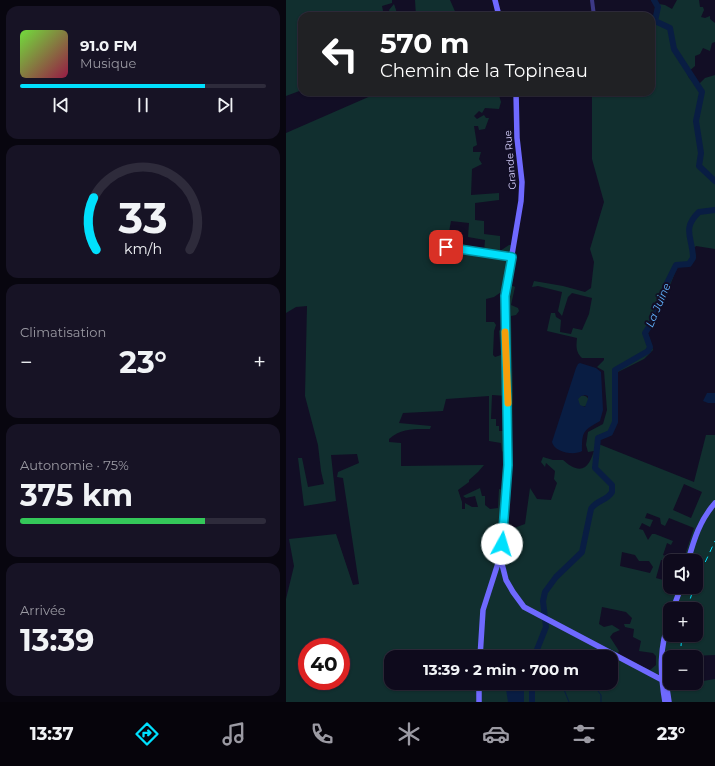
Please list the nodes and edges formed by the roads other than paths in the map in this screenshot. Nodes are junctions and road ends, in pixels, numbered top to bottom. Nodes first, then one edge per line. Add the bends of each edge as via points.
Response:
1 (495, 0) edge
2 (592, 0) edge
3 (498, 12) edge
4 (594, 12) edge
5 (516, 96) edge
6 (446, 247) dead end
7 (512, 257) junction
8 (715, 503) edge
9 (690, 554) edge
10 (500, 556) junction
11 (480, 650) edge
12 (663, 681) junction
13 (479, 690) edge
14 (664, 690) edge
15 (666, 690) edge
16 (479, 702) edge
17 (665, 702) edge
18 (669, 702) edge

1 - 3 street
2 - 4 street
5 - 7 street, Grande Rue via 522,186
6 - 7 street
7 - 10 street, Grande Rue via 505,296 508,465
8 - 9 street via 700,523
10 - 11 street via 483,610
10 - 12 street via 506,580 524,607
12 - 12 street via 665,653 670,619 662,643
13 - 16 street
14 - 17 street
15 - 18 street

